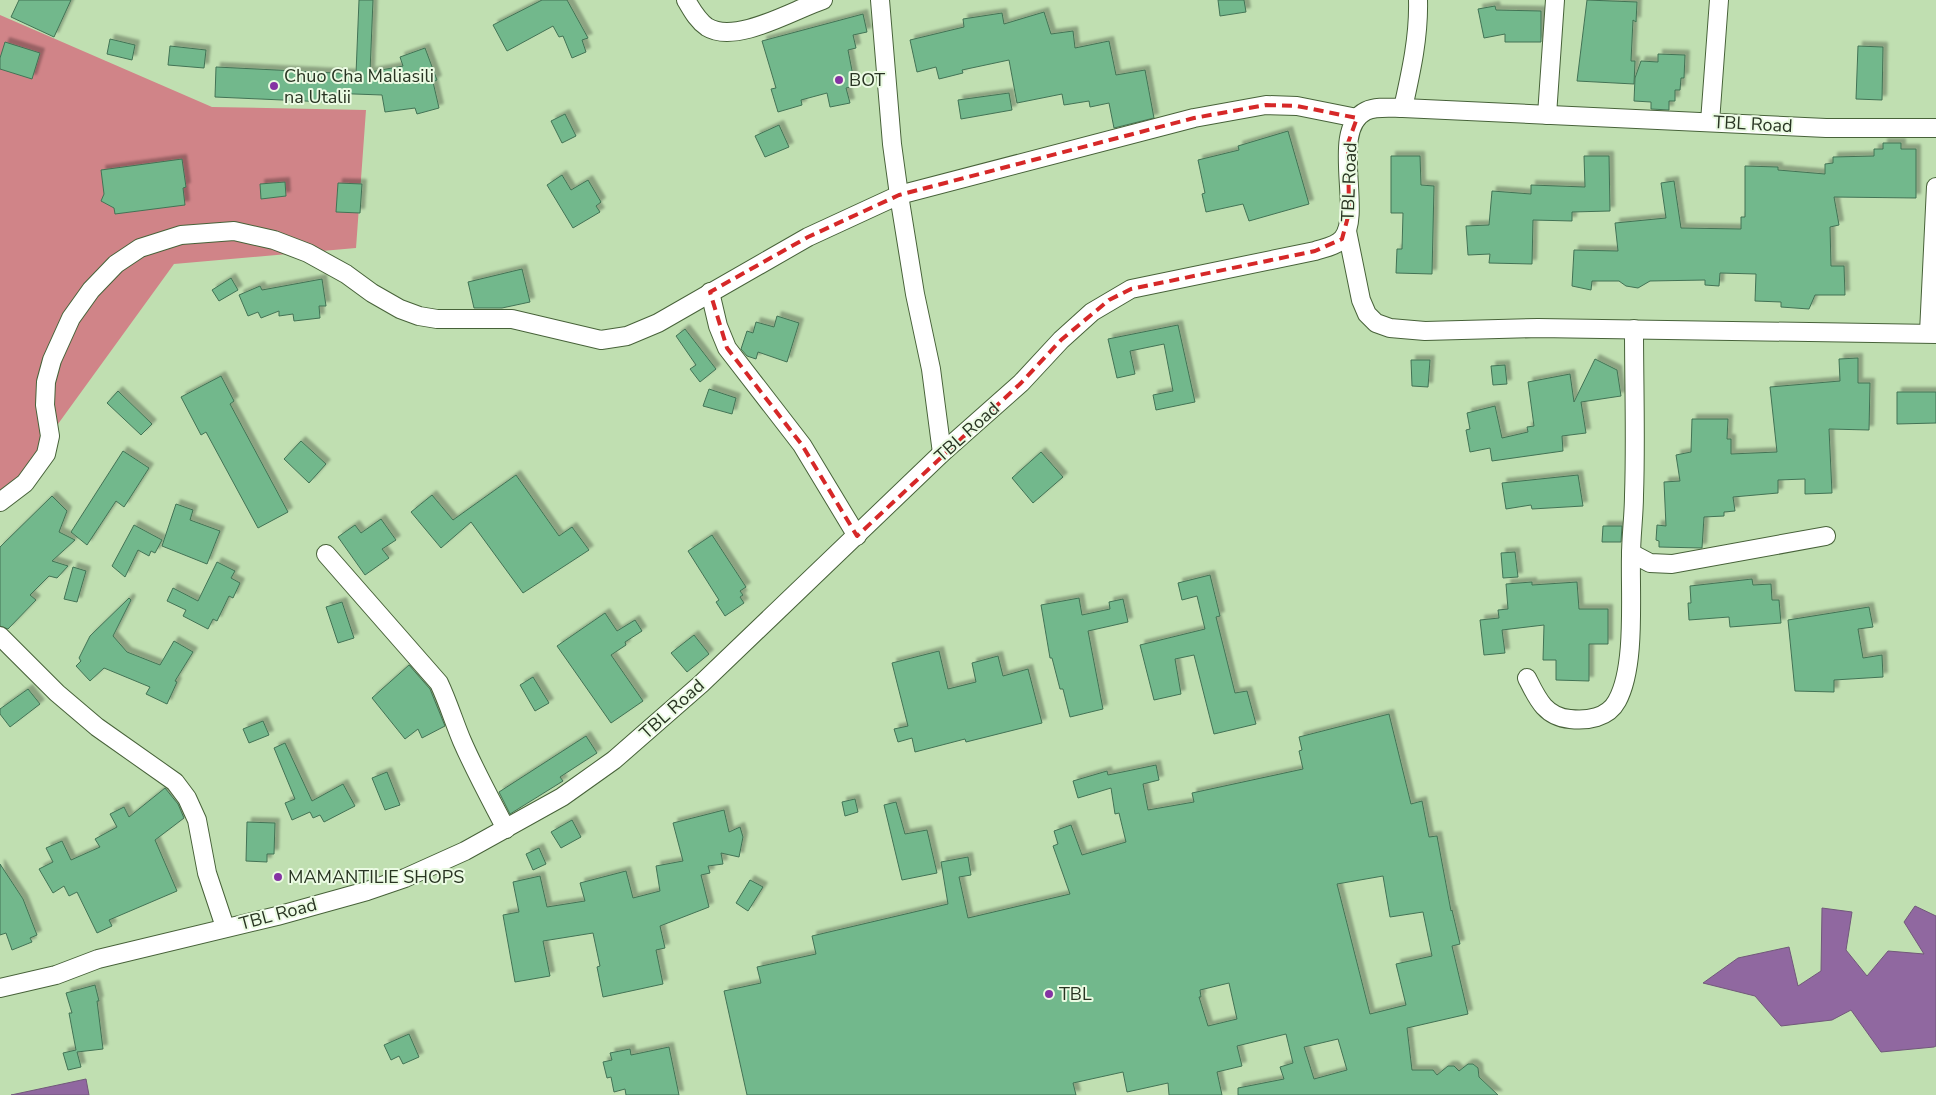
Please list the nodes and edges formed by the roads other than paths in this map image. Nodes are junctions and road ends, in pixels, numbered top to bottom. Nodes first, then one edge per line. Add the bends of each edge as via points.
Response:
1 (686, 0) edge
2 (824, 0) edge
3 (880, 0) edge
4 (1418, 0) edge
5 (1555, 0) edge
6 (1719, 0) edge
7 (1403, 108) junction
8 (1547, 115) junction
9 (1357, 118) junction
10 (1710, 122) junction
11 (1936, 128) edge
12 (1936, 187) edge
13 (899, 195) junction
14 (1347, 231) junction
15 (710, 292) junction
16 (1634, 329) junction
17 (1933, 334) edge
18 (942, 453) junction
19 (0, 502) edge
20 (857, 536) junction
21 (1826, 536) dead end
22 (1631, 553) junction
23 (326, 554) dead end
24 (0, 636) edge
25 (1527, 678) dead end
26 (506, 829) junction
27 (225, 927) junction
28 (0, 988) edge

1 - 2 street via 698,20 721,31 761,25
3 - 13 street
4 - 7 street via 1413,65
5 - 8 street
6 - 10 street
7 - 8 street, TBL Road
7 - 9 street, TBL Road via 1377,108 1365,111
8 - 10 street, TBL Road
9 - 13 street via 1297,106 1266,105 1194,118
9 - 14 street, TBL Road via 1348,143
10 - 11 street, TBL Road
12 - 17 street
13 - 15 street via 808,237
13 - 18 street via 913,285 931,369
14 - 16 street via 1361,300 1367,314 1376,323 1390,328 1425,331
14 - 18 street, TBL Road via 1342,239 1315,251 1131,289 1109,300 1061,340 1021,383
15 - 19 street via 658,323 627,336 601,340 512,319 437,320 419,316 400,309 308,253 274,240 234,231 181,235 140,248 116,264 91,290 71,318 46,382 45,405 50,436 46,454 25,483
15 - 20 street via 718,326 728,348 802,444
16 - 17 street
16 - 22 street
18 - 20 street, TBL Road
20 - 26 street, TBL Road via 701,684 614,760 562,797
21 - 22 street via 1672,564 1650,562
22 - 25 street via 1629,656 1616,704 1589,720 1568,719 1553,714 1540,704
23 - 26 street via 438,683 477,773
24 - 27 street via 56,693 96,727 175,782 187,798 196,820 207,873
26 - 27 street, TBL Road via 405,878 277,916
27 - 28 street, TBL Road

